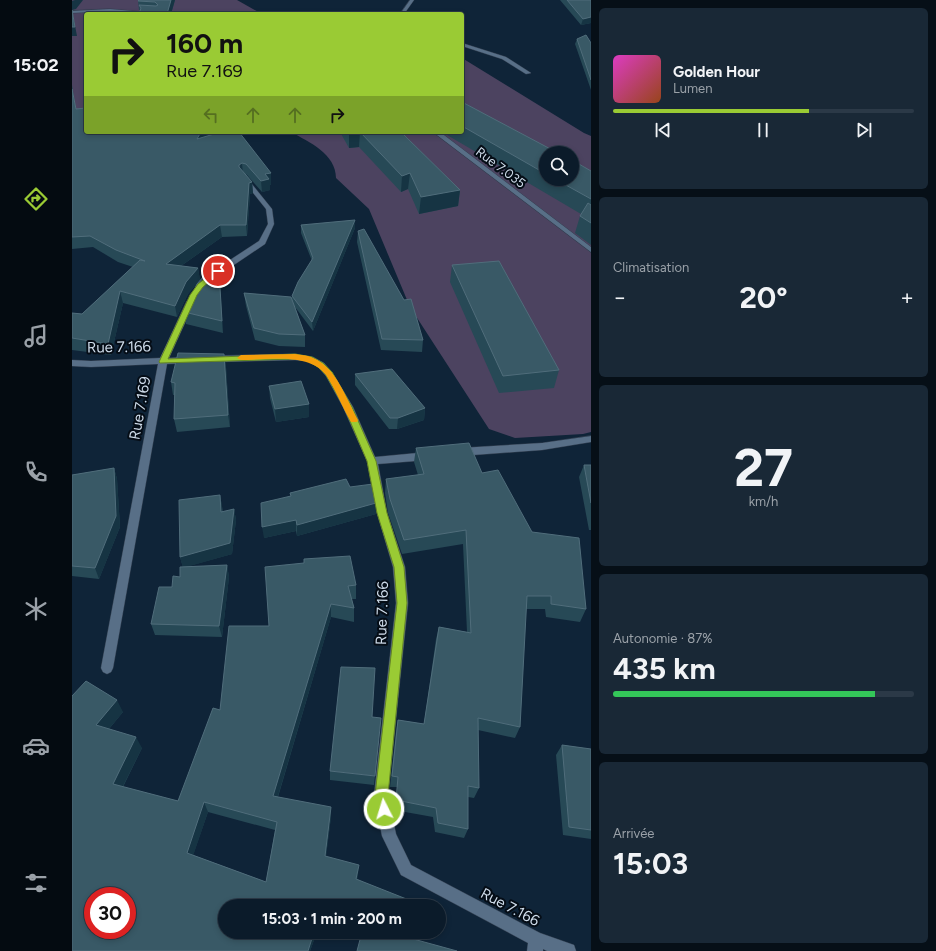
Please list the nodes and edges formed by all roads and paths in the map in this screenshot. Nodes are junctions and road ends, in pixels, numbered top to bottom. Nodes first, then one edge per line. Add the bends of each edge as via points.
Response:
1 (412, 0) edge
2 (72, 12) edge
3 (136, 12) edge
4 (403, 12) edge
5 (464, 45) edge
6 (528, 73) dead end
7 (439, 134) edge
8 (244, 177) edge
9 (591, 250) edge
10 (200, 285) edge
11 (193, 295) edge
12 (163, 362) junction
13 (72, 363) edge
14 (591, 439) edge
15 (372, 461) junction
16 (107, 668) dead end
17 (536, 945) edge
18 (568, 951) edge

1 - 4 street
2 - 3 street
5 - 6 street via 504,58
7 - 9 street, Rue 7.035
8 - 10 street via 269,209 271,224 262,242
11 - 12 street, Rue 7.169
12 - 13 street, Rue 7.166
12 - 15 street, Rue 7.166 via 287,357 310,359 321,365 329,374 348,407
12 - 16 street, Rue 7.169
14 - 15 street via 536,448
15 - 17 street, Rue 7.166 via 382,513 399,567 402,603 382,795 389,836 406,870
17 - 18 street, Rue 7.166

